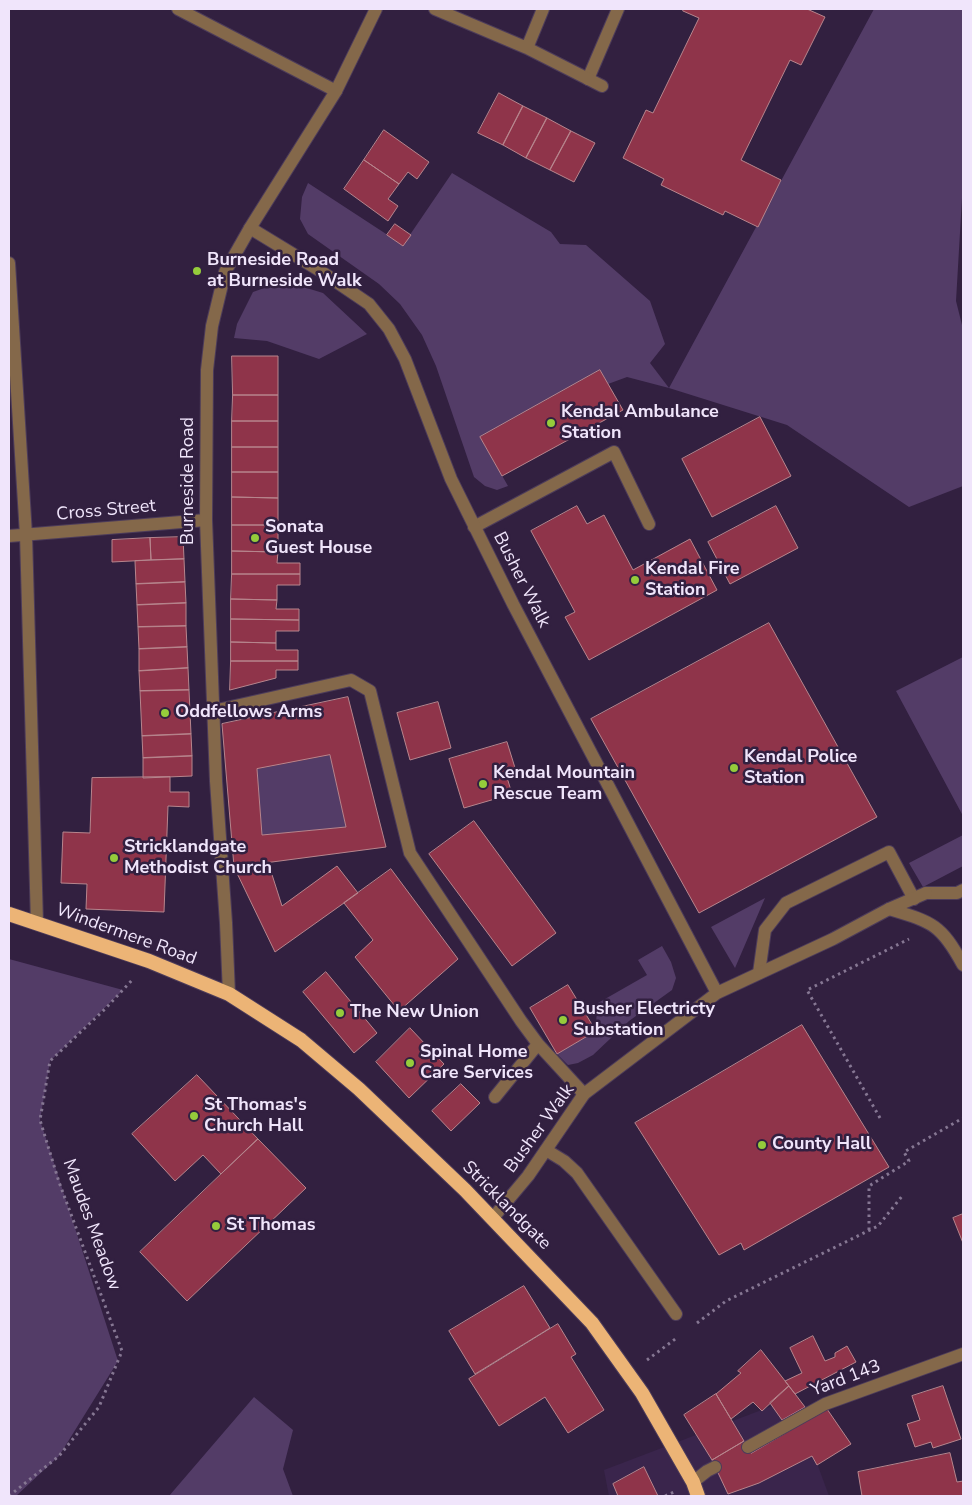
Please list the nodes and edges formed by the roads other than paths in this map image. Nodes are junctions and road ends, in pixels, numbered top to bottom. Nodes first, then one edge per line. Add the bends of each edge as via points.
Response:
1 (178, 9) edge
2 (376, 9) edge
3 (435, 9) edge
4 (543, 9) edge
5 (618, 9) edge
6 (527, 48) junction
7 (588, 79) junction
8 (602, 86) dead end
9 (336, 91) junction
10 (250, 228) junction
11 (9, 263) edge
12 (206, 520) junction
13 (649, 524) dead end
14 (474, 527) junction
15 (26, 535) junction
16 (9, 536) edge
17 (213, 711) junction
18 (963, 890) edge
19 (920, 896) junction
20 (889, 909) junction
21 (9, 914) edge
22 (37, 923) junction
23 (963, 964) edge
24 (759, 973) junction
25 (717, 993) junction
26 (230, 994) junction
27 (538, 1044) junction
28 (584, 1094) junction
29 (495, 1097) dead end
30 (546, 1150) junction
31 (492, 1219) junction
32 (676, 1314) dead end
33 (963, 1354) edge
34 (748, 1447) dead end
35 (716, 1467) dead end
36 (693, 1482) junction
37 (698, 1496) edge

1 - 9 street
2 - 9 street, Burneside Road
3 - 6 street
4 - 6 street
5 - 7 street
6 - 7 street
7 - 8 street
9 - 10 street, Burneside Road
10 - 12 street, Burneside Road via 225,272 212,326 208,370
10 - 14 street, Busher Walk via 369,304 389,329 405,359 451,480
11 - 15 street
12 - 15 street, Cross Street
12 - 17 street, Burneside Road
13 - 14 street via 614,452
14 - 25 street, Busher Walk
15 - 16 street, Cross Street
15 - 22 street
17 - 26 street, Burneside Road
17 - 27 street via 351,680 370,691 410,853
18 - 19 street, Busher Walk
19 - 20 street, Busher Walk
19 - 24 street via 889,852 786,903 765,930
20 - 23 street via 936,926 951,942
20 - 24 street, Busher Walk
21 - 22 highway, Windermere Road
22 - 26 highway, Windermere Road via 149,961
24 - 25 street, Busher Walk
25 - 28 street, Busher Walk
26 - 31 highway, Stricklandgate via 302,1040 352,1083
27 - 28 street
27 - 29 street
28 - 30 street, Busher Walk
30 - 31 street, Busher Walk
30 - 32 street via 577,1173
31 - 36 highway, Stricklandgate via 592,1323 642,1393
33 - 34 street, Yard 143 via 825,1404
35 - 36 street
36 - 37 highway, Stricklandgate

